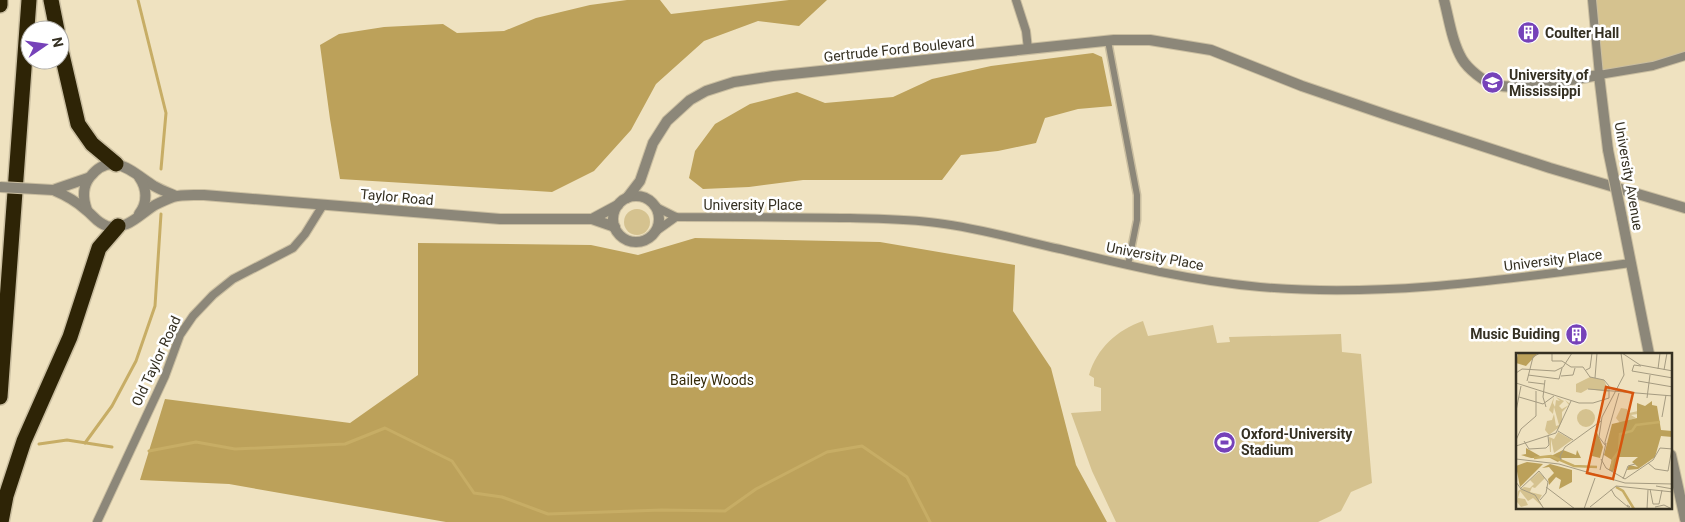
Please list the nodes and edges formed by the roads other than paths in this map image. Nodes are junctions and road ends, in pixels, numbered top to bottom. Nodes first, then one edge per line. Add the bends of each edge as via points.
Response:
1 (0, 0) edge
2 (29, 0) edge
3 (51, 0) edge
4 (1016, 0) edge
5 (1444, 0) edge
6 (1592, 0) edge
7 (0, 5) edge
8 (55, 20) edge
9 (1108, 41) junction
10 (1028, 49) junction
11 (1685, 56) edge
12 (66, 70) edge
13 (1599, 76) junction
14 (116, 164) junction
15 (137, 174) junction
16 (88, 178) junction
17 (640, 181) junction
18 (0, 187) edge
19 (53, 190) junction
20 (176, 196) junction
21 (628, 198) junction
22 (645, 198) junction
23 (323, 205) junction
24 (618, 205) junction
25 (654, 206) junction
26 (1685, 208) edge
27 (87, 210) junction
28 (676, 217) junction
29 (136, 218) junction
30 (592, 218) junction
31 (118, 226) junction
32 (615, 228) junction
33 (655, 232) junction
34 (1631, 263) junction
35 (1128, 265) junction
36 (1649, 353) edge
37 (0, 396) edge
38 (1672, 460) edge
39 (1685, 519) edge
40 (1, 522) edge
41 (97, 522) edge

1 - 7 highway
2 - 37 highway
3 - 8 highway
4 - 10 street
5 - 13 street via 1462,60 1482,79 1494,85 1521,87
6 - 13 street, University Avenue
9 - 10 street, Gertrude Ford Boulevard
9 - 26 street, Gertrude Ford Boulevard via 1150,40 1211,50 1381,113
9 - 35 street via 1137,194 1137,220
10 - 17 street, Gertrude Ford Boulevard via 734,82 706,91 690,100 668,121 653,143
11 - 13 street
12 - 14 highway via 78,124 92,144
13 - 34 street, University Avenue, bridge via 1608,150
14 - 15 street
14 - 16 street via 96,170
15 - 20 street
15 - 29 street via 146,191 142,210
16 - 19 street
16 - 27 street via 84,194
17 - 21 street, Gertrude Ford Boulevard
17 - 22 street
18 - 19 street, bridge
19 - 27 street
20 - 23 street, Taylor Road via 204,195
20 - 29 street
21 - 22 street
21 - 24 street
22 - 25 street
23 - 30 street, Taylor Road via 500,219
23 - 41 street, Old Taylor Road via 293,248 233,279 193,316 180,335
24 - 30 street
24 - 32 street
25 - 28 street, University Place
25 - 33 street via 659,219
27 - 31 street via 100,223
28 - 33 street
28 - 35 street, University Place via 845,218 936,223 986,231
29 - 31 street
30 - 32 street, Taylor Road
31 - 40 highway via 99,248 70,337 24,441
32 - 33 street via 624,238 637,242 650,238
34 - 35 street, University Place via 1453,285 1382,290 1259,287
34 - 36 street, University Avenue
38 - 39 street

